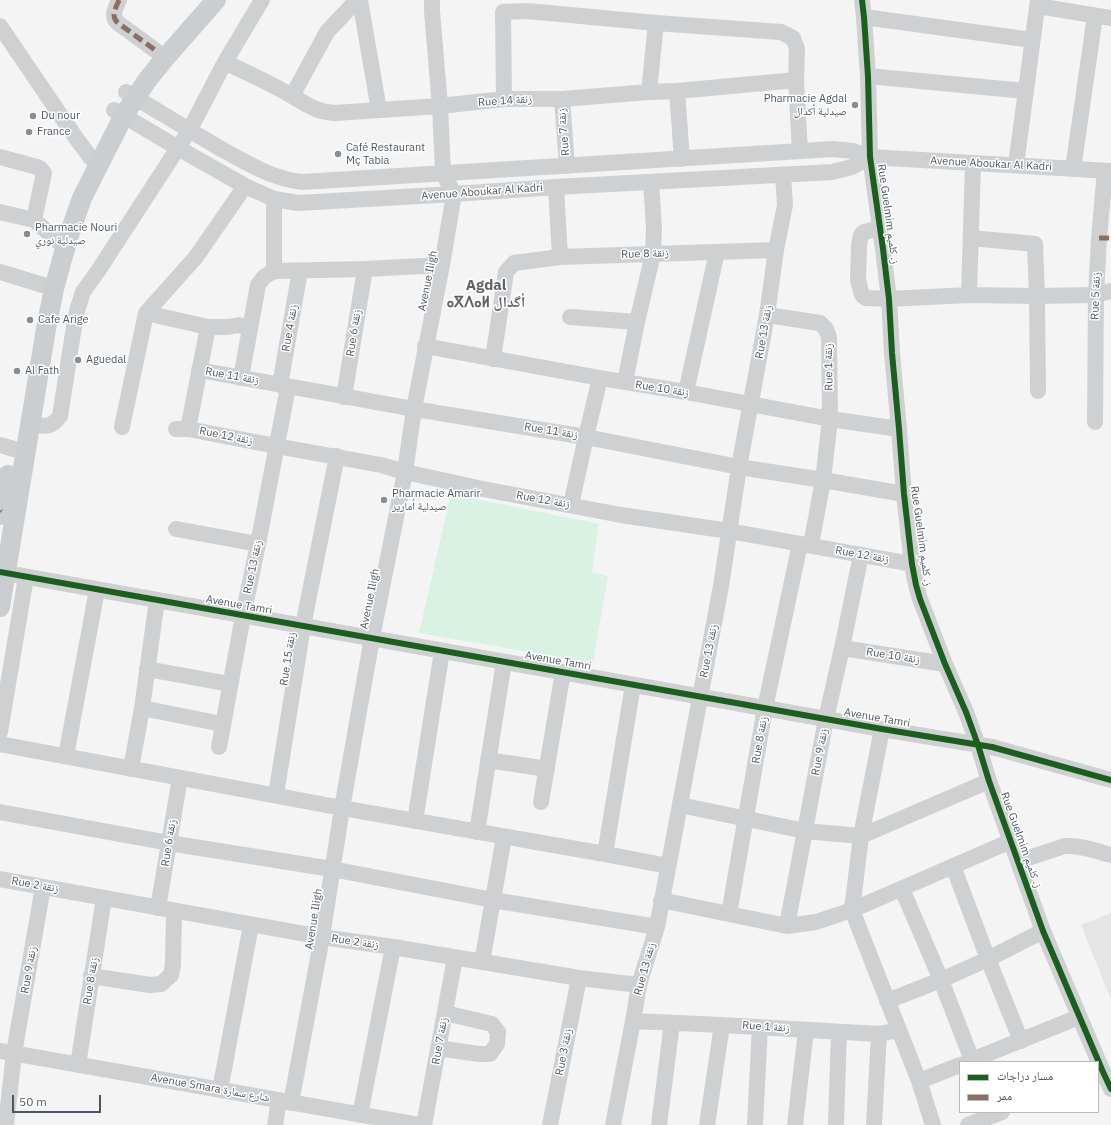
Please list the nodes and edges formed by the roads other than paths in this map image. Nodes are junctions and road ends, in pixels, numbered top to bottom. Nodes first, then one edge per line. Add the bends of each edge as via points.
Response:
1 (119, 0) edge
2 (200, 0) edge
3 (216, 0) edge
4 (262, 0) edge
5 (357, 0) edge
6 (360, 0) edge
7 (432, 0) edge
8 (862, 0) edge
9 (1038, 3) edge
10 (1095, 16) junction
11 (864, 17) junction
12 (1111, 18) edge
13 (656, 23) junction
14 (0, 26) edge
15 (1032, 40) junction
16 (154, 50) junction
17 (225, 62) junction
18 (868, 76) junction
19 (796, 80) junction
20 (678, 91) junction
21 (1025, 91) junction
22 (649, 92) junction
23 (131, 95) junction
24 (292, 96) junction
25 (504, 99) junction
26 (562, 99) junction
27 (440, 106) junction
28 (379, 110) junction
29 (119, 112) junction
30 (189, 131) junction
31 (178, 148) junction
32 (800, 151) junction
33 (0, 157) edge
34 (870, 157) junction
35 (682, 159) junction
36 (95, 161) junction
37 (973, 163) junction
38 (1016, 165) junction
39 (567, 166) junction
40 (1073, 169) junction
41 (1108, 171) edge
42 (442, 174) junction
43 (783, 174) junction
44 (651, 182) junction
45 (245, 186) junction
46 (556, 187) junction
47 (454, 194) junction
48 (274, 199) junction
49 (0, 212) edge
50 (34, 220) junction
51 (880, 228) junction
52 (971, 238) junction
53 (1105, 238) edge
54 (59, 242) junction
55 (776, 250) junction
56 (717, 252) junction
57 (654, 254) junction
58 (560, 258) junction
59 (442, 265) junction
60 (365, 269) junction
61 (274, 271) junction
62 (300, 271) junction
63 (0, 272) edge
64 (46, 286) junction
65 (1111, 291) edge
66 (969, 295) junction
67 (1096, 295) junction
68 (1037, 296) junction
69 (889, 299) junction
70 (146, 313) junction
71 (767, 315) junction
72 (570, 317) dead end
73 (637, 322) junction
74 (208, 327) junction
75 (250, 329) junction
76 (425, 346) junction
77 (493, 359) junction
78 (199, 370) junction
79 (241, 378) junction
80 (600, 378) junction
81 (625, 382) junction
82 (284, 386) junction
83 (1038, 391) dead end
84 (686, 392) junction
85 (344, 396) junction
86 (751, 405) junction
87 (414, 409) junction
88 (830, 419) junction
89 (1095, 422) dead end
90 (30, 424) junction
91 (122, 427) dead end
92 (899, 429) junction
93 (586, 437) junction
94 (276, 446) junction
95 (7, 447) edge
96 (337, 456) junction
97 (739, 467) junction
98 (405, 472) junction
99 (823, 480) junction
100 (904, 494) junction
101 (571, 505) junction
102 (0, 513) edge
103 (176, 529) dead end
104 (729, 531) junction
105 (258, 544) junction
106 (805, 545) junction
107 (861, 555) junction
108 (912, 564) junction
109 (3, 573) edge
110 (26, 577) junction
111 (97, 590) junction
112 (157, 600) junction
113 (0, 607) edge
114 (243, 616) junction
115 (303, 626) junction
116 (372, 638) junction
117 (842, 648) junction
118 (442, 651) junction
119 (504, 662) junction
120 (945, 664) junction
121 (147, 669) junction
122 (563, 672) junction
123 (230, 684) junction
124 (633, 685) junction
125 (700, 697) junction
126 (142, 708) junction
127 (765, 708) junction
128 (826, 719) junction
129 (222, 724) junction
130 (882, 729) junction
131 (0, 732) edge
132 (0, 744) edge
133 (978, 745) junction
134 (219, 747) dead end
135 (66, 756) junction
136 (488, 760) junction
137 (132, 769) junction
138 (547, 769) junction
139 (180, 778) junction
140 (1111, 780) edge
141 (989, 781) junction
142 (276, 796) junction
143 (541, 802) dead end
144 (680, 805) junction
145 (342, 808) junction
146 (0, 812) edge
147 (746, 819) junction
148 (414, 821) junction
149 (805, 831) junction
150 (477, 832) junction
151 (861, 836) junction
152 (504, 837) junction
153 (1010, 841) junction
154 (169, 843) junction
155 (605, 854) junction
156 (1111, 855) edge
157 (1018, 861) junction
158 (668, 866) junction
159 (953, 866) junction
160 (332, 869) junction
161 (0, 879) edge
162 (43, 887) junction
163 (902, 889) junction
164 (104, 898) junction
165 (493, 900) junction
166 (661, 900) junction
167 (166, 909) junction
168 (852, 910) junction
169 (729, 914) junction
170 (251, 925) junction
171 (787, 926) junction
172 (657, 927) junction
173 (1043, 931) junction
174 (322, 937) junction
175 (392, 947) junction
176 (455, 958) junction
177 (988, 959) junction
178 (482, 962) junction
179 (91, 976) junction
180 (579, 978) junction
181 (941, 980) junction
182 (639, 984) junction
183 (887, 1001) junction
184 (445, 1013) junction
185 (1080, 1017) junction
186 (633, 1021) junction
187 (672, 1023) junction
188 (722, 1025) junction
189 (760, 1027) junction
190 (806, 1030) junction
191 (899, 1030) junction
192 (839, 1032) junction
193 (879, 1034) junction
194 (1021, 1041) junction
195 (438, 1048) junction
196 (7, 1052) edge
197 (966, 1061) edge
198 (969, 1061) edge
199 (1096, 1061) edge
200 (78, 1065) junction
201 (959, 1065) edge
202 (1100, 1073) edge
203 (918, 1081) junction
204 (1111, 1089) edge
205 (220, 1090) junction
206 (285, 1102) junction
207 (1000, 1113) edge
208 (360, 1115) junction
209 (987, 1122) edge
210 (6, 1125) edge
211 (275, 1125) edge
212 (420, 1125) edge
213 (424, 1125) edge
214 (550, 1125) edge
215 (613, 1125) edge
216 (659, 1125) edge
217 (707, 1125) edge
218 (755, 1125) edge
219 (795, 1125) edge
220 (836, 1125) edge
221 (874, 1125) edge
222 (933, 1125) edge
223 (968, 1125) edge

1 - 16 street via 114,19
2 - 16 main road
3 - 23 main road
4 - 17 street
5 - 24 street via 327,32
6 - 28 street
7 - 27 street
8 - 11 street, Rue Guelmim ز. كلميم
9 - 10 street
9 - 15 street
10 - 12 street
10 - 40 street
11 - 15 street
11 - 18 street, Rue Guelmim ز. كلميم
13 - 19 street via 781,32 793,38 797,48
13 - 22 street
13 - 25 street via 527,11 503,12
14 - 36 street via 65,122
15 - 21 street
16 - 23 main road via 139,70
17 - 24 street, Rue 14 زنقة
17 - 30 street
18 - 21 street
18 - 34 street, Rue Guelmim ز. كلميم
19 - 20 street, Rue 14 زنقة
19 - 32 street
20 - 22 street, Rue 14 زنقة
20 - 35 street
21 - 38 street
22 - 26 street, Rue 14 زنقة
23 - 29 main road
23 - 30 street, Avenue Aboukar Al Kadri
24 - 28 street, Rue 14 زنقة via 316,110 325,112
25 - 26 street, Rue 14 زنقة
25 - 27 street, Rue 14 زنقة
26 - 39 street, Rue 7 زنقة
27 - 28 street, Rue 14 زنقة
27 - 42 street
29 - 31 street, Avenue Aboukar Al Kadri
29 - 36 main road via 103,130
30 - 31 street
30 - 42 street, Avenue Aboukar Al Kadri via 258,169 291,181
31 - 45 street, Avenue Aboukar Al Kadri
31 - 90 street via 83,292 77,311 60,416 56,422 44,427
32 - 34 street, Avenue Aboukar Al Kadri via 842,149
32 - 35 street, Avenue Aboukar Al Kadri
33 - 50 street via 32,165 41,169 44,174
34 - 37 street, Avenue Aboukar Al Kadri
34 - 43 street, Avenue Aboukar Al Kadri via 862,163 832,172
34 - 51 street, Rue Guelmim ز. كلميم
35 - 39 street, Avenue Aboukar Al Kadri
36 - 54 main road
36 - 90 main road via 70,232 54,289
37 - 38 street, Avenue Aboukar Al Kadri
37 - 52 street
38 - 40 street, Avenue Aboukar Al Kadri
39 - 42 street, Avenue Aboukar Al Kadri
40 - 41 street, Avenue Aboukar Al Kadri
41 - 53 street, Rue 5 زنقة
42 - 47 street
43 - 44 street, Avenue Aboukar Al Kadri
43 - 55 street, Rue 13 زنقة via 784,205
44 - 46 street, Avenue Aboukar Al Kadri
44 - 57 street
45 - 48 street, Avenue Aboukar Al Kadri
45 - 70 street via 196,257
46 - 47 street, Avenue Aboukar Al Kadri
46 - 58 street
47 - 48 street, Avenue Aboukar Al Kadri via 298,203
47 - 59 street, Avenue Iligh
48 - 61 street
49 - 50 street
50 - 54 street
51 - 69 street, Rue Guelmim ز. كلميم
51 - 69 street via 861,235 858,280 864,297
52 - 66 street
52 - 68 street via 1035,244
53 - 67 street, Rue 5 زنقة
54 - 64 main road
55 - 56 street, Rue 8 زنقة
55 - 71 street, Rue 13 زنقة
56 - 57 street, Rue 8 زنقة
56 - 84 street
57 - 58 street, Rue 8 زنقة
57 - 73 street
58 - 77 street, Rue 8 زنقة via 514,263 506,272
59 - 60 street
59 - 76 street, Avenue Iligh
60 - 62 street
60 - 85 street, Rue 6 زنقة
61 - 62 street
61 - 75 street via 264,277 258,285
62 - 82 street, Rue 4 زنقة
63 - 64 street
64 - 95 main road via 26,405
65 - 67 street
66 - 68 street
66 - 69 street
67 - 68 street
67 - 89 street, Rue 5 زنقة
68 - 83 street
69 - 92 street, Rue Guelmim ز. كلميم
70 - 74 street
70 - 91 street
71 - 86 street, Rue 13 زنقة
71 - 88 street, Rue 1 زنقة via 820,323 826,329 829,337
72 - 73 street
73 - 81 street
74 - 75 street via 239,325
74 - 78 street
75 - 79 street
76 - 77 street, Rue 10 زنقة
76 - 87 street, Avenue Iligh
77 - 80 street, Rue 10 زنقة
78 - 79 street, Rue 11 زنقة
78 - 94 street, Rue 12 زنقة via 182,429
79 - 82 street, Rue 11 زنقة
80 - 81 street, Rue 10 زنقة
80 - 93 street
81 - 84 street, Rue 10 زنقة
82 - 85 street, Rue 11 زنقة
82 - 94 street, Rue 13 زنقة
84 - 86 street, Rue 10 زنقة
85 - 87 street, Rue 11 زنقة
86 - 88 street, Rue 10 زنقة
86 - 97 street, Rue 13 زنقة
87 - 93 street, Rue 11 زنقة
87 - 98 street, Avenue Iligh
88 - 92 street, Rue 10 زنقة
88 - 99 street, Rue 1 زنقة
90 - 109 main road
92 - 100 street, Rue Guelmim ز. كلميم
93 - 97 street, Rue 11 زنقة
93 - 101 street
94 - 96 street, Rue 12 زنقة
94 - 105 street, Rue 13 زنقة
95 - 102 main road
96 - 98 street, Rue 12 زنقة via 381,464
96 - 115 street, Rue 15 زنقة
97 - 99 street, Rue 11 زنقة
97 - 104 street, Rue 13 زنقة
98 - 101 street, Rue 12 زنقة
98 - 116 street, Avenue Iligh
99 - 100 street, Rue 11 زنقة
99 - 106 street, Rue 8 زنقة
100 - 108 street, Rue Guelmim ز. كلميم
101 - 104 street, Rue 12 زنقة
103 - 105 street
104 - 106 street, Rue 12 زنقة
104 - 125 street, Rue 13 زنقة
105 - 114 street, Rue 13 زنقة
106 - 107 street, Rue 12 زنقة
106 - 127 street, Rue 8 زنقة
107 - 108 street, Rue 12 زنقة
107 - 117 street, Rue 9 زنقة
108 - 120 street, Rue Guelmim ز. كلميم via 920,599
109 - 110 street, Avenue Tamri
109 - 113 main road
110 - 111 street, Avenue Tamri
110 - 131 street
111 - 112 street, Avenue Tamri
111 - 135 street
112 - 114 street, Avenue Tamri
112 - 121 street
114 - 115 street, Avenue Tamri
114 - 123 street, Rue 13 زنقة
115 - 116 street, Avenue Tamri
115 - 142 street, Rue 15 زنقة
116 - 118 street, Avenue Tamri
116 - 145 street, Avenue Iligh
117 - 120 street, Rue 10 زنقة
117 - 128 street, Rue 9 زنقة
118 - 119 street, Avenue Tamri
118 - 148 street
119 - 122 street, Avenue Tamri
119 - 136 street
120 - 133 street, Rue Guelmim ز. كلميم
121 - 123 street
121 - 126 street
122 - 124 street, Avenue Tamri
122 - 138 street
123 - 129 street, Rue 13 زنقة
124 - 125 street, Avenue Tamri
124 - 155 street
125 - 127 street, Avenue Tamri
125 - 144 street, Rue 13 زنقة
126 - 129 street
126 - 137 street
127 - 128 street, Avenue Tamri
127 - 147 street, Rue 8 زنقة
128 - 130 street, Avenue Tamri
128 - 149 street, Rue 9 زنقة
129 - 134 street, Rue 13 زنقة
130 - 133 street, Avenue Tamri
130 - 151 street
132 - 135 street
133 - 140 street, Avenue Tamri
133 - 141 street, Rue Guelmim ز. كلميم
135 - 137 street
136 - 138 street
136 - 150 street
137 - 139 street
138 - 143 street
139 - 142 street
139 - 154 street, Rue 6 زنقة
141 - 151 street
141 - 153 street, Rue Guelmim ز. كلميم
142 - 145 street
144 - 147 street
144 - 158 street, Rue 13 زنقة
145 - 148 street
145 - 160 street, Avenue Iligh
146 - 154 street
147 - 149 street
147 - 169 street, Rue 8 زنقة
148 - 150 street
149 - 151 street
149 - 171 street, Rue 9 زنقة
150 - 152 street
151 - 168 street
152 - 155 street
152 - 165 street
153 - 157 street, Rue Guelmim ز. كلميم
153 - 159 street
154 - 160 street
154 - 167 street, Rue 6 زنقة
155 - 158 street
156 - 157 street via 1065,846
157 - 173 street, Rue Guelmim ز. كلميم
158 - 166 street, Rue 13 زنقة
159 - 163 street
159 - 177 street
160 - 165 street
160 - 174 street, Avenue Iligh
161 - 162 street, Rue 2 زنقة
162 - 164 street, Rue 2 زنقة
162 - 196 street, Rue 9 زنقة
163 - 168 street
163 - 181 street
164 - 167 street, Rue 2 زنقة
164 - 179 street, Rue 8 زنقة
165 - 172 street
165 - 178 street
166 - 169 street
166 - 172 street, Rue 13 زنقة
167 - 170 street, Rue 2 زنقة
167 - 179 street, Rue 6 زنقة via 173,965 171,975 160,984 150,985
168 - 171 street via 816,922
168 - 183 street
169 - 171 street
170 - 174 street, Rue 2 زنقة
170 - 205 street
172 - 182 street, Rue 13 زنقة
173 - 177 street
173 - 185 street, Rue Guelmim ز. كلميم
174 - 175 street, Rue 2 زنقة
174 - 206 street, Avenue Iligh
175 - 176 street, Rue 2 زنقة
175 - 208 street
176 - 178 street, Rue 2 زنقة
176 - 184 street, Rue 7 زنقة
177 - 181 street
177 - 194 street
178 - 180 street, Rue 2 زنقة
179 - 200 street, Rue 8 زنقة
180 - 182 street, Rue 2 زنقة
180 - 214 street, Rue 3 زنقة
181 - 183 street
181 - 197 street
182 - 186 street, Rue 13 زنقة
183 - 191 street
184 - 195 street, Rue 7 زنقة
184 - 195 street via 492,1024 498,1032 497,1044 490,1054
185 - 194 street
185 - 199 street, Rue Guelmim ز. كلميم
186 - 187 street, Rue 1 زنقة
186 - 215 street, Rue 13 زنقة
187 - 188 street, Rue 1 زنقة
187 - 216 street
188 - 189 street, Rue 1 زنقة
188 - 217 street
189 - 190 street, Rue 1 زنقة
189 - 218 street
190 - 192 street, Rue 1 زنقة
190 - 219 street
191 - 193 street, Rue 1 زنقة
191 - 203 street
192 - 193 street, Rue 1 زنقة
192 - 220 street
193 - 221 street
194 - 198 street
195 - 213 street, Rue 7 زنقة
196 - 200 street, Avenue Smara شارع سمارة
196 - 210 street, Rue 9 زنقة
200 - 205 street, Avenue Smara شارع سمارة
201 - 203 street
202 - 204 street, Rue Guelmim ز. كلميم
203 - 222 street
205 - 206 street, Avenue Smara شارع سمارة
206 - 208 street, Avenue Smara شارع سمارة
206 - 211 street, Avenue Iligh
207 - 209 street
208 - 212 street, Avenue Smara شارع سمارة
209 - 223 street

